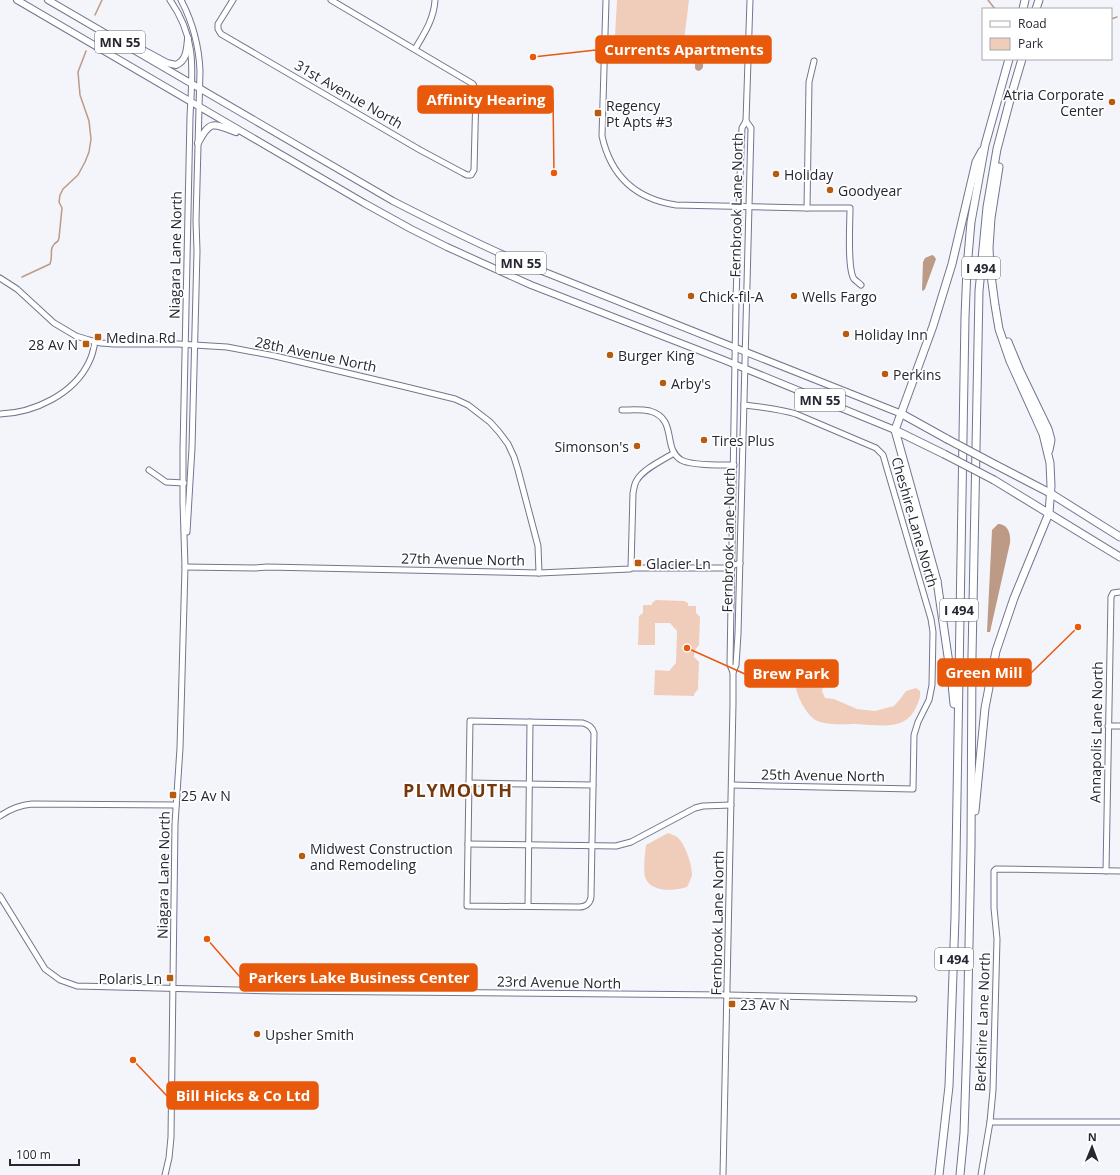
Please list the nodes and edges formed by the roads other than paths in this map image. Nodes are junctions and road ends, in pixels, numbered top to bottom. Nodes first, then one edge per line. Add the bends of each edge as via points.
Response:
1 (17, 0) edge
2 (48, 0) edge
3 (170, 0) edge
4 (181, 0) edge
5 (232, 0) edge
6 (331, 0) edge
7 (435, 0) edge
8 (606, 0) edge
9 (750, 0) edge
10 (188, 39) junction
11 (124, 44) junction
12 (415, 49) junction
13 (1009, 60) edge
14 (1022, 60) edge
15 (814, 61) dead end
16 (192, 84) junction
17 (199, 88) junction
18 (1010, 96) junction
19 (191, 102) junction
20 (198, 107) junction
21 (746, 121) junction
22 (254, 139) junction
23 (198, 143) junction
24 (985, 145) junction
25 (738, 206) junction
26 (749, 207) junction
27 (807, 208) junction
28 (0, 278) edge
29 (861, 285) dead end
30 (95, 342) junction
31 (185, 345) junction
32 (194, 345) junction
33 (735, 348) junction
34 (745, 351) junction
35 (735, 365) junction
36 (745, 370) junction
37 (744, 405) junction
38 (622, 410) dead end
39 (0, 414) edge
40 (902, 414) junction
41 (896, 430) junction
42 (674, 453) junction
43 (734, 465) junction
44 (149, 470) dead end
45 (183, 483) junction
46 (190, 483) junction
47 (1050, 493) junction
48 (1049, 513) junction
49 (1120, 537) edge
50 (185, 551) junction
51 (1120, 557) edge
52 (740, 563) junction
53 (731, 566) junction
54 (185, 567) junction
55 (631, 568) junction
56 (538, 573) junction
57 (1120, 592) edge
58 (733, 672) junction
59 (530, 722) junction
60 (1108, 726) junction
61 (1120, 726) edge
62 (958, 742) junction
63 (469, 783) junction
64 (530, 784) junction
65 (593, 784) junction
66 (732, 785) junction
67 (913, 789) joint
68 (176, 805) junction
69 (731, 805) junction
70 (0, 816) edge
71 (468, 844) junction
72 (529, 845) junction
73 (592, 846) junction
74 (971, 847) junction
75 (1106, 871) junction
76 (1120, 872) edge
77 (0, 896) edge
78 (528, 906) junction
79 (173, 989) junction
80 (727, 995) junction
81 (914, 1000) dead end
82 (990, 1122) junction
83 (1120, 1122) edge
84 (165, 1175) edge
85 (724, 1175) edge
86 (939, 1175) edge
87 (960, 1175) edge
88 (981, 1175) edge

1 - 19 main road, MN 55
2 - 11 main road, MN 55
3 - 10 street, Niagara Lane North via 181,19
4 - 17 street, Niagara Lane North via 196,40
5 - 12 street, 31st Avenue North via 218,24 221,34 420,150 470,175 474,170 475,87
6 - 12 street
7 - 12 street via 429,24
8 - 25 street via 602,136 613,167 640,194 664,203
9 - 21 street, Fernbrook Lane North
10 - 11 main road via 185,58 179,64 173,65
10 - 16 street, Niagara Lane North via 192,59
11 - 16 main road, MN 55
13 - 24 highway, I 494
14 - 18 highway, I 494
15 - 27 street via 809,82
16 - 17 main road, MN 55
16 - 19 street, Niagara Lane North
17 - 20 street, Niagara Lane North
17 - 33 main road, MN 55 via 387,198 486,248
18 - 47 highway via 991,218 990,268 999,329 1049,454
18 - 74 highway, I 494 via 987,207 979,291
19 - 20 main road, MN 55
19 - 31 street, Niagara Lane North
20 - 22 main road, MN 55
20 - 23 street, Niagara Lane North
21 - 25 street, Fernbrook Lane North via 742,128
21 - 26 street, Fernbrook Lane North via 751,128
22 - 23 main road via 216,125 205,130
22 - 35 main road, MN 55 via 364,203 447,247 531,285
23 - 32 street, Niagara Lane North
24 - 40 highway via 976,162 952,264 933,326
24 - 62 highway, I 494 via 971,222 964,317
25 - 26 street
25 - 33 street, Fernbrook Lane North
26 - 27 street
26 - 34 street, Fernbrook Lane North
27 - 29 street via 850,208 851,268 854,279
28 - 30 street, 28th Avenue North via 17,288 54,323 76,336
30 - 31 street, 28th Avenue North
30 - 39 street via 86,368 67,389 31,408
31 - 32 street, 28th Avenue North
31 - 45 street, Niagara Lane North
32 - 46 street, Niagara Lane North
32 - 56 street, 28th Avenue North via 227,347 270,355 409,387 468,405 499,432 514,457 536,537
33 - 34 main road, MN 55
33 - 35 street, Fernbrook Lane North
34 - 36 street, Fernbrook Lane North
34 - 40 main road, MN 55
35 - 36 main road, MN 55
35 - 43 street, Fernbrook Lane North
36 - 37 street, Fernbrook Lane North
36 - 41 main road, MN 55
37 - 52 street, Fernbrook Lane North
37 - 67 street, Cheshire Lane North via 768,407 796,414 876,448 883,455 933,632 930,700 914,735
38 - 42 street via 650,411 662,418 669,430
40 - 41 highway
40 - 47 highway, MN 55, bridge
41 - 48 highway, MN 55, bridge via 994,480
41 - 62 highway via 937,581
42 - 43 street via 688,463
42 - 55 street via 644,472 634,486
43 - 53 street, Fernbrook Lane North
44 - 45 street via 166,482
45 - 46 street
45 - 50 street, Niagara Lane North
46 - 50 street, Niagara Lane North
47 - 48 highway
47 - 49 highway, MN 55
48 - 51 highway, MN 55
48 - 74 highway via 1014,598 996,651 985,708
50 - 54 street, Niagara Lane North
52 - 53 street, 27th Avenue North
52 - 58 street, Fernbrook Lane North via 736,665
53 - 55 street, 27th Avenue North
53 - 58 street, Fernbrook Lane North via 730,665
54 - 56 street, 27th Avenue North
54 - 68 street, Niagara Lane North
55 - 56 street, 27th Avenue North
57 - 60 street, Annapolis Lane North via 1113,593 1110,598
58 - 66 street, Fernbrook Lane North
59 - 63 street via 470,721
59 - 64 street
59 - 65 street via 583,723 591,727 594,733
60 - 61 street
60 - 75 street, Annapolis Lane North
62 - 86 highway, I 494 via 949,1086
63 - 64 street
63 - 71 street
64 - 65 street
64 - 72 street
65 - 73 street
66 - 67 street, 25th Avenue North
66 - 69 street, Fernbrook Lane North
68 - 70 street via 32,804 15,807
68 - 79 street, Niagara Lane North
69 - 73 street via 695,808 631,842 616,846
69 - 80 street, Fernbrook Lane North
71 - 72 street
71 - 78 street via 467,906
72 - 73 street
72 - 78 street
73 - 78 street via 588,904 583,907
74 - 87 highway, I 494 via 966,1088
75 - 76 street
75 - 82 street, Berkshire Lane North via 994,871 997,939
77 - 79 street, 23rd Avenue North via 43,965 60,980 86,987
79 - 80 street, 23rd Avenue North
79 - 84 street, Niagara Lane North via 170,1137
80 - 81 street, 23rd Avenue North
80 - 85 street, Fernbrook Lane North
82 - 83 street
82 - 88 street, Berkshire Lane North

